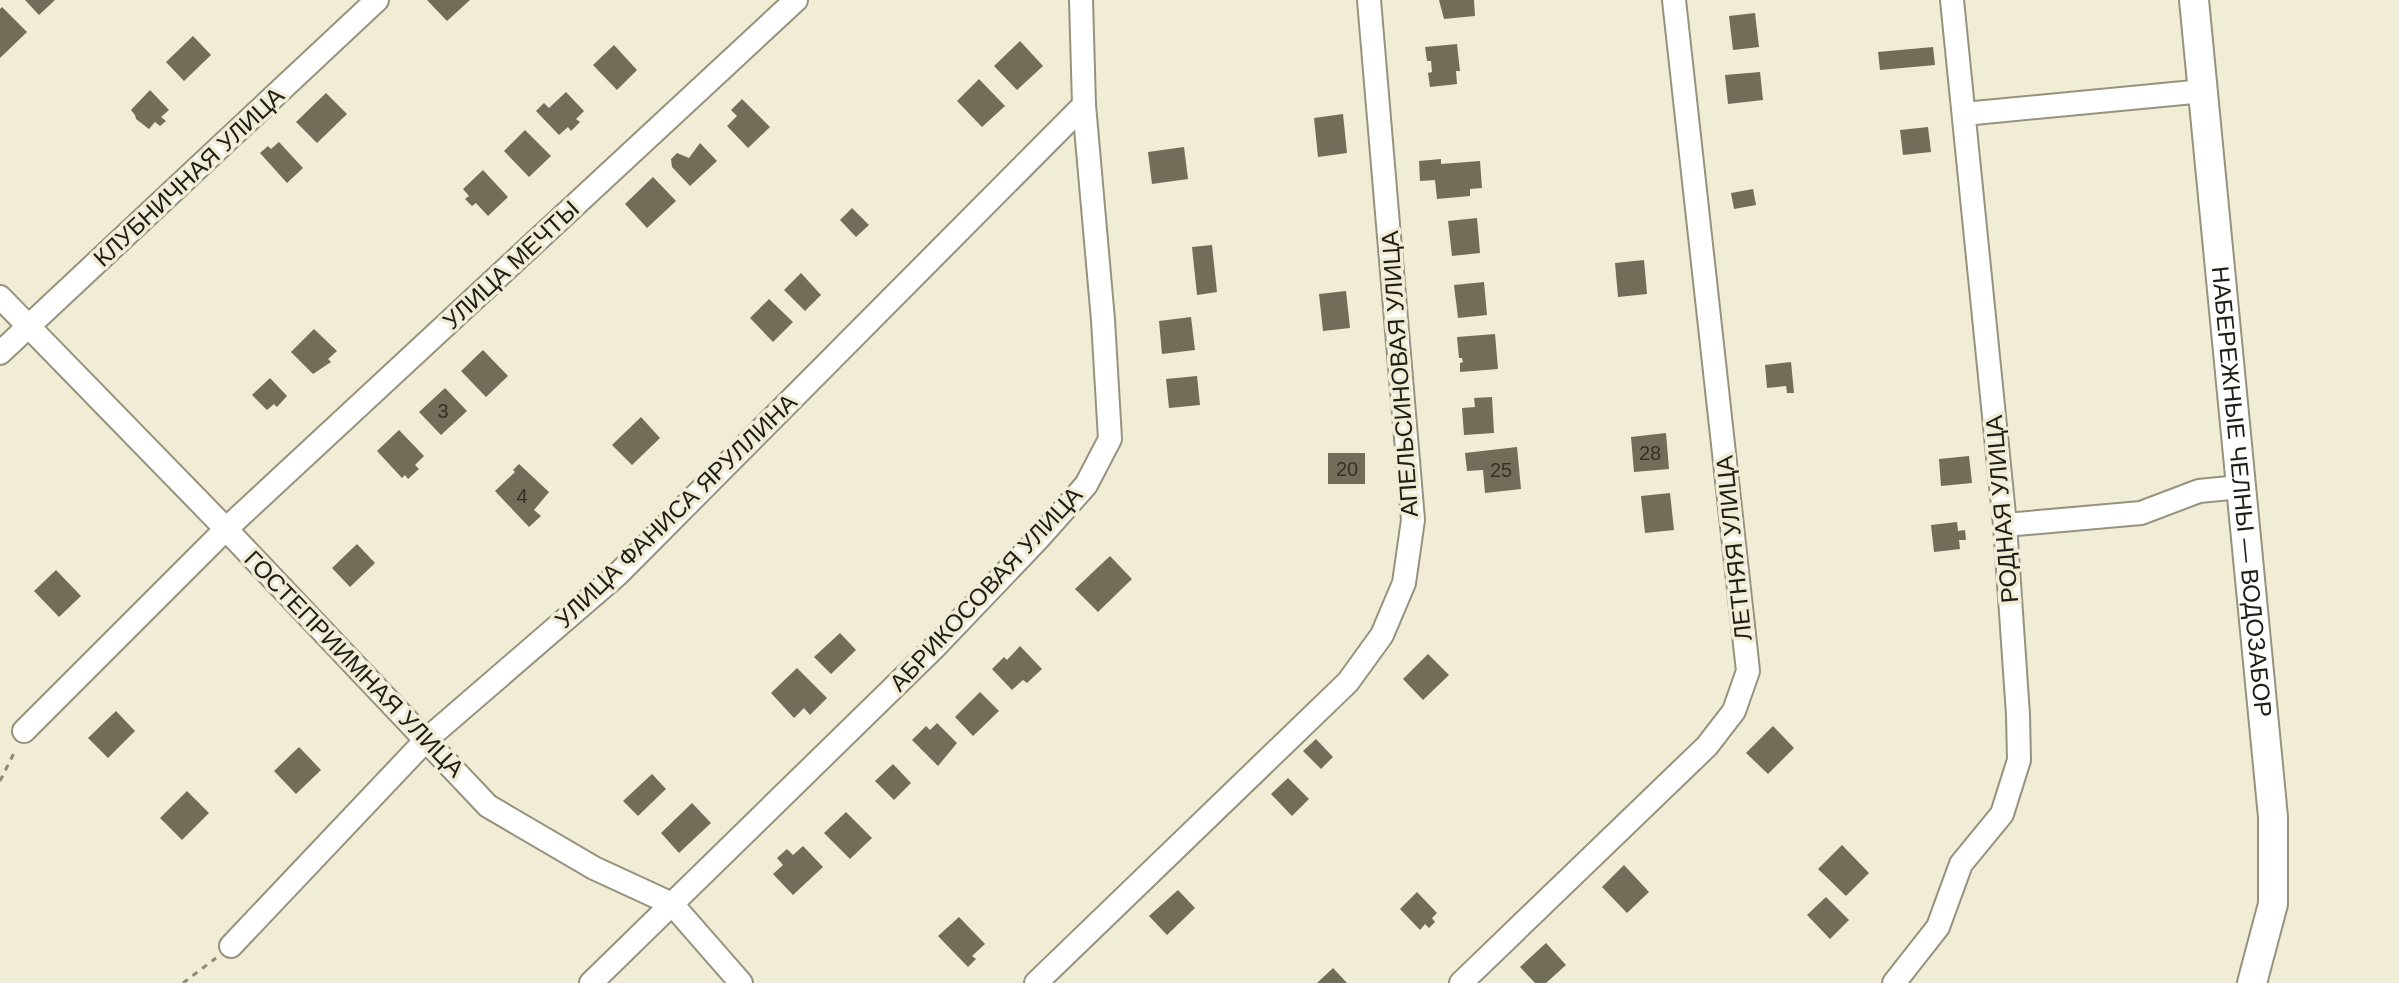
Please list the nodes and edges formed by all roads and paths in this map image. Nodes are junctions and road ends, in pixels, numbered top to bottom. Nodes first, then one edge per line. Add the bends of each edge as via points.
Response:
1 (377, 0) edge
2 (796, 0) edge
3 (1081, 0) edge
4 (1369, 0) edge
5 (1674, 0) edge
6 (1952, 0) edge
7 (2194, 0) edge
8 (2204, 91) junction
9 (1084, 105) junction
10 (1964, 114) junction
11 (0, 297) edge
12 (29, 328) junction
13 (0, 353) edge
14 (2240, 487) junction
15 (2005, 525) junction
16 (226, 529) junction
17 (24, 731) joint
18 (427, 739) junction
19 (0, 781) edge
20 (672, 904) junction
21 (231, 946) joint
22 (183, 983) edge
23 (591, 983) edge
24 (741, 983) edge
25 (1036, 983) edge
26 (1461, 983) edge
27 (1894, 983) edge
28 (2252, 983) edge

1 - 12 street, КЛУБНИЧНАЯ УЛИЦА
2 - 16 street, УЛИЦА МЕЧТЫ
3 - 9 street, АБРИКОСОВАЯ УЛИЦА
4 - 25 street, АПЕЛЬСИНОВАЯ УЛИЦА via 1413,520 1404,583 1382,635 1348,682
5 - 26 street, ЛЕТНЯЯ УЛИЦА via 1748,671 1734,711 1707,746
6 - 10 street, РОДНАЯ УЛИЦА
7 - 8 main road, НАБЕРЕЖНЫЕ ЧЕЛНЫ — ВОДОЗАБОР
8 - 10 street
8 - 14 main road, НАБЕРЕЖНЫЕ ЧЕЛНЫ — ВОДОЗАБОР
9 - 18 street, УЛИЦА ФАНИСА ЯРУЛЛИНА via 617,575
9 - 20 street, АБРИКОСОВАЯ УЛИЦА via 1110,439 1086,485 1038,539
10 - 15 street, РОДНАЯ УЛИЦА
11 - 12 street, ГОСТЕПРИИМНАЯ УЛИЦА
12 - 13 street, КЛУБНИЧНАЯ УЛИЦА
12 - 16 street, ГОСТЕПРИИМНАЯ УЛИЦА
14 - 15 street via 2199,491 2141,513
14 - 28 main road, НАБЕРЕЖНЫЕ ЧЕЛНЫ — ВОДОЗАБОР via 2273,817 2273,904
15 - 27 street, РОДНАЯ УЛИЦА via 2019,760 2002,814 1961,864 1938,927
16 - 17 street, УЛИЦА МЕЧТЫ
16 - 18 street, ГОСТЕПРИИМНАЯ УЛИЦА
17 - 19 path
18 - 20 street, ГОСТЕПРИИМНАЯ УЛИЦА via 488,806 594,868
18 - 21 street, УЛИЦА ФАНИСА ЯРУЛЛИНА
20 - 23 street, АБРИКОСОВАЯ УЛИЦА
20 - 24 street, ГОСТЕПРИИМНАЯ УЛИЦА
21 - 22 path

